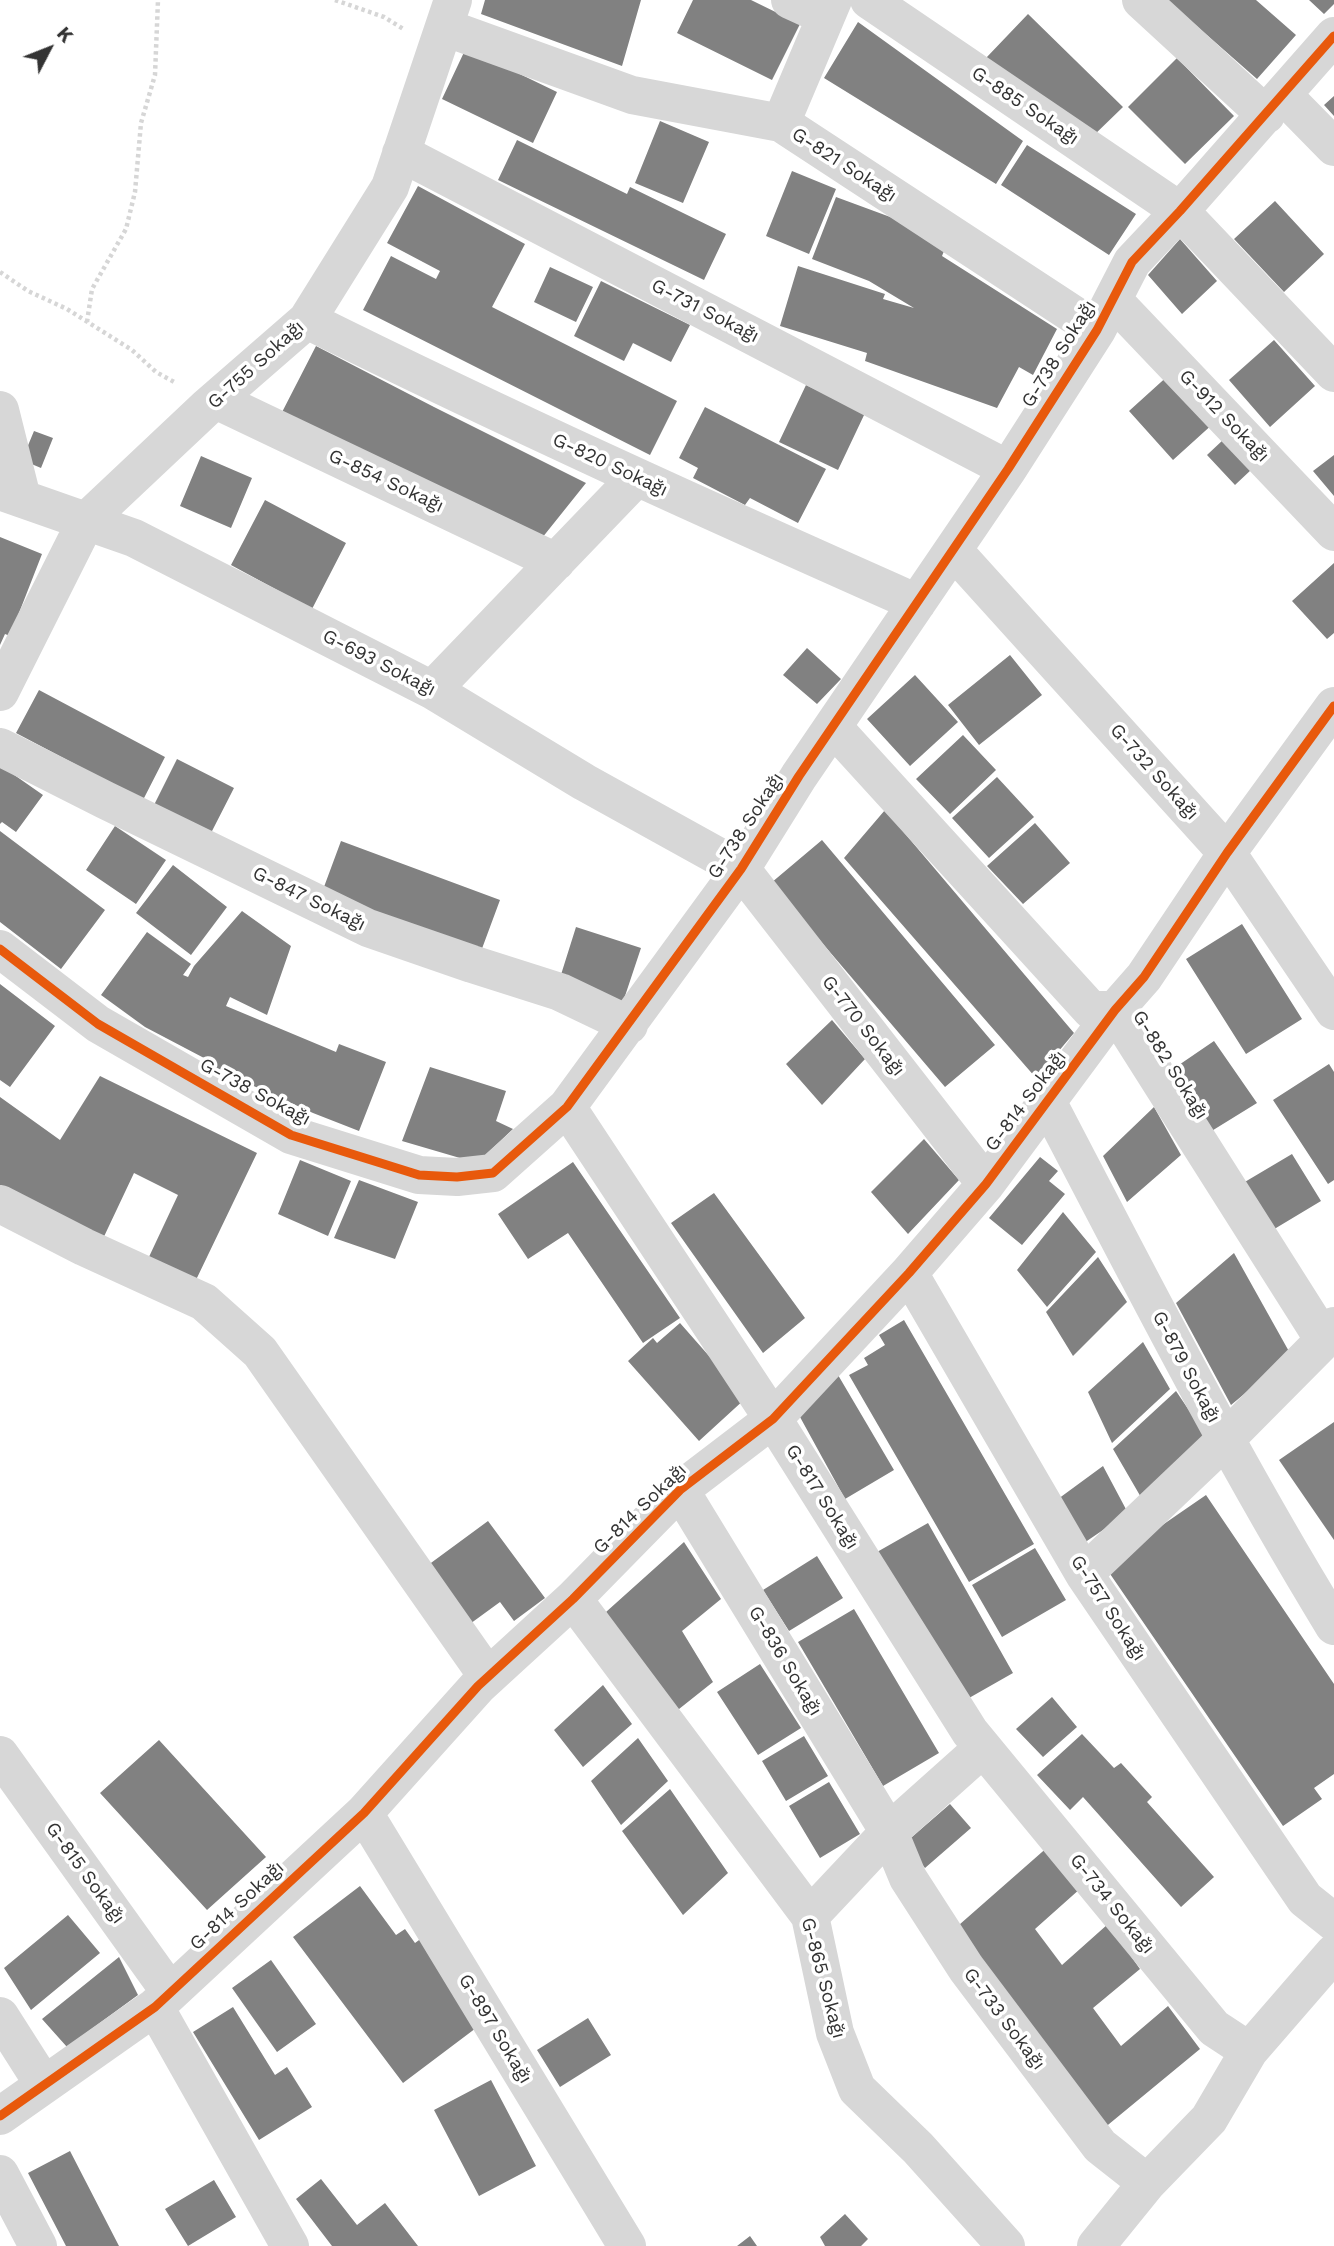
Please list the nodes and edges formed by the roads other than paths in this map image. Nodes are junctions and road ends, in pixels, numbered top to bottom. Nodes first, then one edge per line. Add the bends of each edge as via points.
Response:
1 (790, 0) edge
2 (869, 0) edge
3 (1141, 0) edge
4 (829, 8) edge
5 (449, 14) edge
6 (1334, 36) edge
7 (1275, 105) junction
8 (781, 123) junction
9 (1334, 147) edge
10 (401, 153) junction
11 (1180, 211) junction
12 (1105, 315) junction
13 (307, 320) junction
14 (1334, 373) edge
15 (211, 404) junction
16 (0, 410) edge
17 (1008, 469) junction
18 (636, 478) junction
19 (11, 495) edge
20 (86, 522) junction
21 (1334, 532) edge
22 (953, 550) junction
23 (556, 562) junction
24 (917, 603) junction
25 (432, 690) junction
26 (0, 692) edge
27 (1333, 711) edge
28 (833, 727) junction
29 (0, 747) edge
30 (1227, 853) junction
31 (741, 869) junction
32 (0, 949) edge
33 (1115, 1010) junction
34 (1334, 1011) edge
35 (629, 1024) junction
36 (1048, 1103) junction
37 (568, 1107) junction
38 (986, 1184) junction
39 (0, 1204) edge
40 (909, 1273) junction
41 (1329, 1333) edge
42 (773, 1419) junction
43 (1225, 1440) junction
44 (680, 1490) junction
45 (1084, 1574) junction
46 (573, 1599) junction
47 (1334, 1626) edge
48 (488, 1677) junction
49 (984, 1748) junction
50 (0, 1755) edge
51 (364, 1813) junction
52 (889, 1832) junction
53 (810, 1916) junction
54 (1334, 1922) edge
55 (1334, 1953) edge
56 (162, 2000) junction
57 (0, 2017) edge
58 (1249, 2051) junction
59 (44, 2085) junction
60 (0, 2116) edge
61 (0, 2174) edge
62 (1147, 2183) junction
63 (38, 2246) edge
64 (290, 2246) edge
65 (627, 2246) edge
66 (1006, 2246) edge
67 (1096, 2246) edge

1 - 4 street
2 - 11 street, G-885 Sokağı
3 - 7 street
4 - 8 street
5 - 8 street, G-821 Sokağı via 632,95
5 - 10 street, G-755 Sokağı
6 - 7 street, G-738 Sokağı
7 - 9 street
7 - 11 street, G-738 Sokağı
8 - 12 street, G-821 Sokağı
10 - 13 street, G-755 Sokağı via 390,187
10 - 17 street, G-731 Sokağı
11 - 12 street, G-738 Sokağı via 1132,262
11 - 14 street, G-885 Sokağı
12 - 17 street, G-738 Sokağı
12 - 21 street, G-912 Sokağı
13 - 15 street, G-755 Sokağı
13 - 18 street, G-820 Sokağı
15 - 20 street, G-755 Sokağı
15 - 23 street, G-854 Sokağı
16 - 19 street
17 - 22 street, G-738 Sokağı
18 - 23 street
18 - 24 street, G-820 Sokağı
19 - 20 street, G-693 Sokağı
20 - 25 street, G-693 Sokağı via 134,538
20 - 26 street, G-755 Sokağı
22 - 24 street, G-738 Sokağı
22 - 30 street, G-732 Sokağı
23 - 25 street
24 - 28 street, G-738 Sokağı
25 - 31 street, G-693 Sokağı
27 - 30 street, G-814 Sokağı
28 - 31 street, G-738 Sokağı
28 - 33 street, G-882 Sokağı via 1091,1010
29 - 35 street, G-847 Sokağı via 368,928 560,992
30 - 33 street, G-814 Sokağı via 1144,977
30 - 34 street, G-732 Sokağı
31 - 35 street, G-738 Sokağı
31 - 38 street, G-770 Sokağı
32 - 37 street, G-738 Sokağı via 98,1024 291,1135 419,1175 493,1173
33 - 36 street, G-814 Sokağı
33 - 41 street, G-882 Sokağı
35 - 37 street, G-738 Sokağı
36 - 38 street, G-814 Sokağı
36 - 43 street, G-879 Sokağı
37 - 42 street, G-817 Sokağı
38 - 40 street, G-814 Sokağı
39 - 48 street via 204,1302 260,1352
40 - 42 street, G-814 Sokağı
40 - 45 street, G-757 Sokağı
41 - 43 street
42 - 44 street, G-814 Sokağı
42 - 49 street, G-817 Sokağı
43 - 45 street
43 - 47 street, G-879 Sokağı
44 - 46 street, G-814 Sokağı
44 - 52 street, G-836 Sokağı
45 - 54 street, G-757 Sokağı via 1305,1899
46 - 48 street, G-814 Sokağı
46 - 53 street, G-865 Sokağı
48 - 51 street, G-814 Sokağı
49 - 52 street
49 - 58 street, G-734 Sokağı via 1214,2028
50 - 56 street, G-815 Sokağı
51 - 56 street, G-814 Sokağı
51 - 65 street, G-897 Sokağı
52 - 53 street
52 - 62 street, G-733 Sokağı via 908,1878 966,1968 1100,2146
53 - 66 street, G-865 Sokağı via 835,2033 857,2089 918,2148
55 - 58 street
56 - 59 street, G-814 Sokağı
56 - 64 street, G-815 Sokağı
57 - 59 street
58 - 62 street via 1209,2119
59 - 60 street, G-814 Sokağı
61 - 63 street
62 - 67 street

